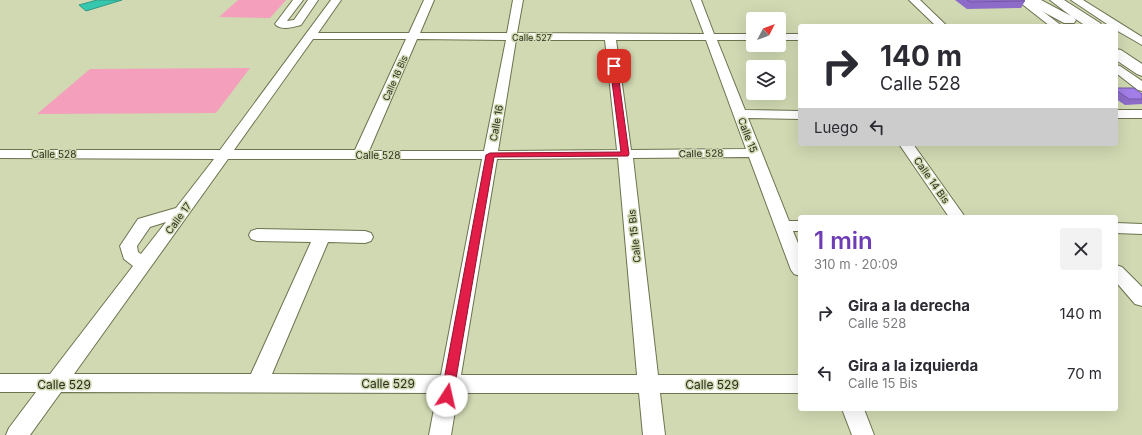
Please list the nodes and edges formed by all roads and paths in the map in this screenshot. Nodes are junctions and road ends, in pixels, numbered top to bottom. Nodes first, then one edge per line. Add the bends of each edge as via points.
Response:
1 (298, 0) edge
2 (313, 0) edge
3 (336, 0) edge
4 (429, 0) edge
5 (518, 0) edge
6 (696, 0) edge
7 (914, 0) edge
8 (1022, 0) edge
9 (1030, 0) edge
10 (1040, 0) edge
11 (1056, 0) edge
12 (1066, 0) edge
13 (1076, 0) edge
14 (1077, 22) edge
15 (940, 24) edge
16 (1055, 24) edge
17 (1115, 24) edge
18 (1118, 26) edge
19 (310, 36) junction
20 (414, 36) junction
21 (511, 36) junction
22 (610, 37) junction
23 (711, 37) junction
24 (746, 37) edge
25 (786, 37) edge
26 (798, 38) edge
27 (1140, 39) edge
28 (1118, 40) edge
29 (1142, 56) edge
30 (1119, 61) edge
31 (1142, 71) edge
32 (1142, 77) edge
33 (1142, 87) edge
34 (740, 114) junction
35 (1118, 114) edge
36 (1142, 114) edge
37 (798, 115) edge
38 (907, 146) edge
39 (755, 153) junction
40 (0, 154) edge
41 (625, 154) junction
42 (224, 155) junction
43 (360, 155) junction
44 (490, 155) junction
45 (182, 212) junction
46 (956, 215) edge
47 (783, 226) junction
48 (798, 226) edge
49 (1118, 228) edge
50 (1142, 229) edge
51 (257, 235) dead end
52 (322, 236) junction
53 (365, 237) dead end
54 (144, 265) junction
55 (798, 265) edge
56 (1118, 273) edge
57 (1142, 300) edge
58 (0, 383) edge
59 (449, 383) junction
60 (56, 384) junction
61 (258, 384) junction
62 (648, 384) junction
63 (798, 384) edge
64 (854, 411) edge
65 (17, 435) edge
66 (440, 435) edge
67 (654, 435) edge
68 (863, 435) edge

1 - 2 street via 281,25 297,23
3 - 19 street, Calle 17
4 - 20 street, Calle 16 Bis
5 - 21 street, Calle 16
6 - 23 street, Calle 15
7 - 15 street
8 - 16 street
9 - 14 main road
10 - 14 main road
11 - 14 main road
12 - 14 main road
13 - 17 street
18 - 27 street
19 - 20 street, Calle 527
19 - 42 street, Calle 17
20 - 21 street, Calle 527
20 - 43 street, Calle 16 Bis
21 - 22 street, Calle 527
21 - 44 street, Calle 16
22 - 23 street, Calle 527
22 - 41 street, Calle 15 Bis
23 - 24 street, Calle 527
23 - 34 street, Calle 15
25 - 26 street
28 - 29 main road
30 - 31 main road
30 - 32 main road
30 - 33 street
34 - 37 street
34 - 39 street, Calle 15
35 - 36 street
38 - 46 street, Calle 14 Bis
39 - 41 street, Calle 528
39 - 47 street, Calle 15
40 - 42 street, Calle 528
41 - 44 street, Calle 528
41 - 62 street, Calle 15 Bis
42 - 43 street, Calle 528
42 - 45 street, Calle 17
43 - 44 street, Calle 528
44 - 59 street, Calle 16
45 - 54 street, Calle 17
45 - 54 street via 144,223 128,246 128,251
47 - 48 street
47 - 55 street, Calle 15
49 - 50 street
51 - 52 street
52 - 53 street
52 - 61 street
54 - 60 street, Calle 17
56 - 57 street
58 - 60 street, Calle 529
59 - 61 street, Calle 529
59 - 62 street, Calle 529
59 - 66 street, Calle 16
60 - 61 street, Calle 529
60 - 65 street, Calle 17
62 - 63 street, Calle 529
62 - 67 street, Calle 15 Bis
64 - 68 street

